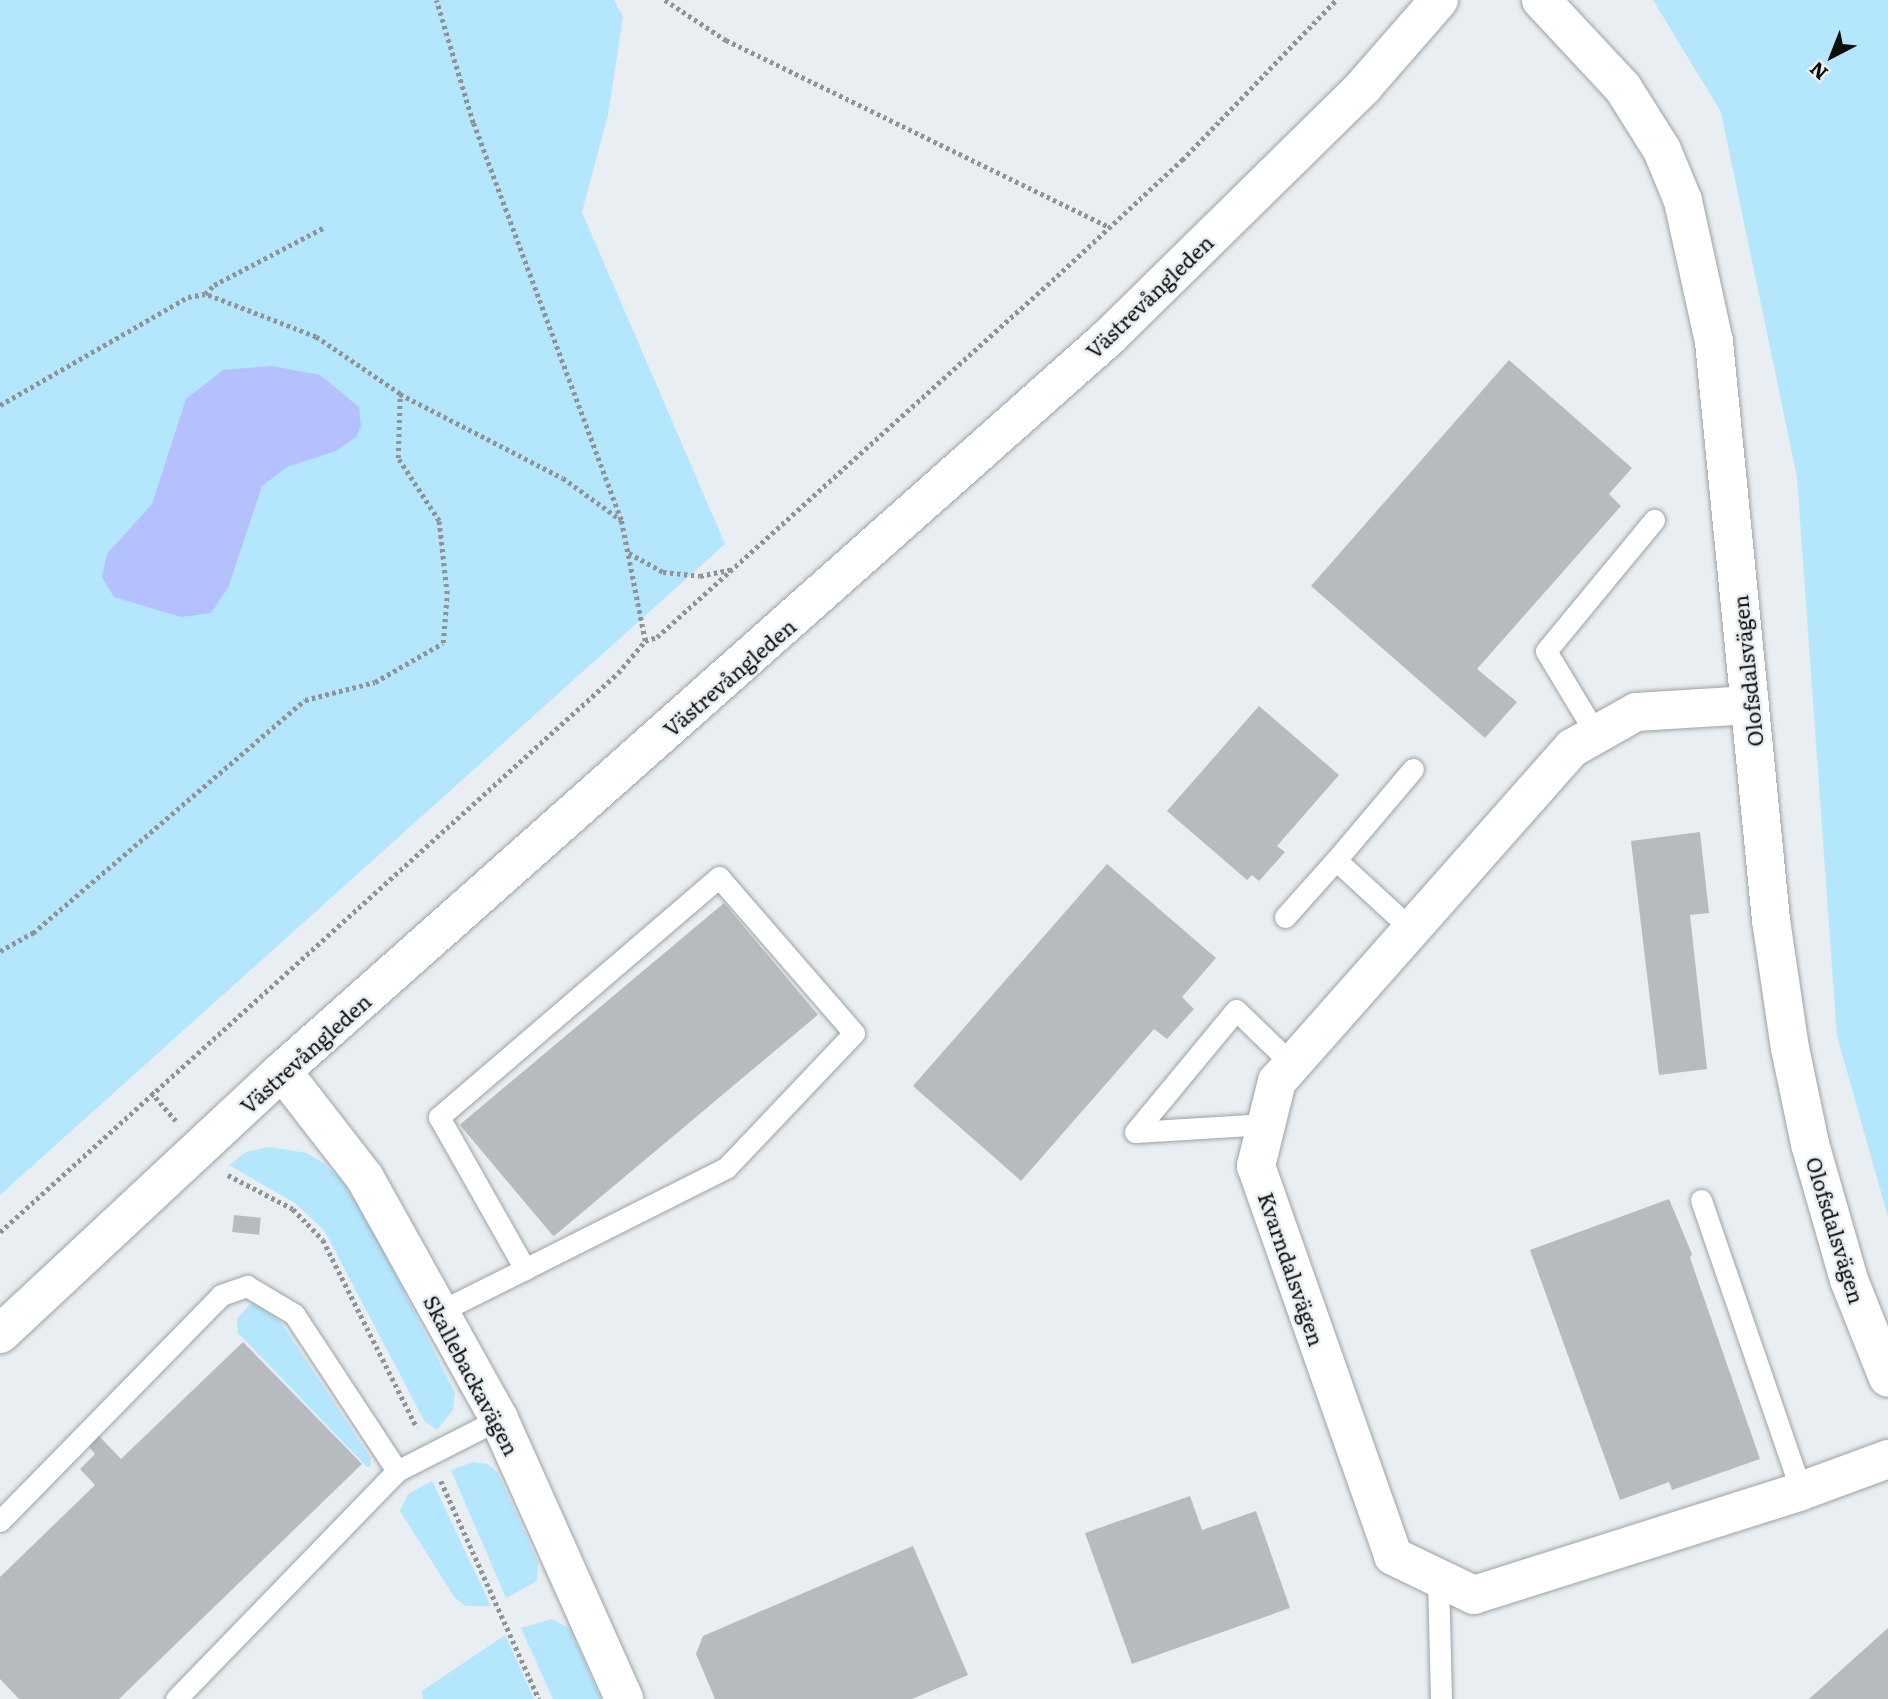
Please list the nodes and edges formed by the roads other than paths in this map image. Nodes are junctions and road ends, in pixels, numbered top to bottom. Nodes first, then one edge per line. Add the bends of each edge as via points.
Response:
1 (1439, 0) edge
2 (1541, 0) edge
3 (1654, 520) dead end
4 (1750, 705) junction
5 (1596, 734) junction
6 (1413, 769) dead end
7 (1336, 860) junction
8 (1285, 917) dead end
9 (1411, 929) junction
10 (1292, 1064) junction
11 (282, 1071) junction
12 (1266, 1124) junction
13 (1701, 1200) dead end
14 (525, 1269) junction
15 (439, 1312) junction
16 (0, 1334) edge
17 (1888, 1378) edge
18 (499, 1419) junction
19 (1888, 1459) edge
20 (397, 1471) junction
21 (1801, 1492) junction
22 (0, 1521) edge
23 (1438, 1577) junction
24 (176, 1699) edge
25 (624, 1699) edge
26 (1441, 1699) edge

1 - 11 street, Västrevångleden via 1335,116 1109,337
2 - 4 street, Olofsdalsvägen via 1623,88 1662,150 1683,201 1714,342
3 - 5 lane via 1546,651
4 - 5 street, Kvarndalsvägen via 1636,712
4 - 17 street, Olofsdalsvägen via 1771,920 1790,1048 1810,1144 1849,1280
5 - 9 street, Kvarndalsvägen via 1572,748
6 - 7 lane
7 - 8 lane
7 - 9 lane
9 - 10 street, Kvarndalsvägen
10 - 12 street, Kvarndalsvägen via 1277,1081
10 - 12 lane via 1236,1010 1135,1132
11 - 15 street, Skallebackavägen via 365,1178
11 - 16 street, Västrevångleden
12 - 23 street, Kvarndalsvägen via 1256,1166 1393,1556
13 - 21 lane
14 - 14 lane via 726,1168 854,1033 719,877 439,1117
14 - 15 lane
15 - 18 street, Skallebackavägen
18 - 20 lane
18 - 25 street, Skallebackavägen
19 - 21 street, Kvarndalsvägen
20 - 22 lane via 294,1314 247,1286 221,1295
20 - 24 lane
21 - 23 street, Kvarndalsvägen via 1474,1595
23 - 26 lane

